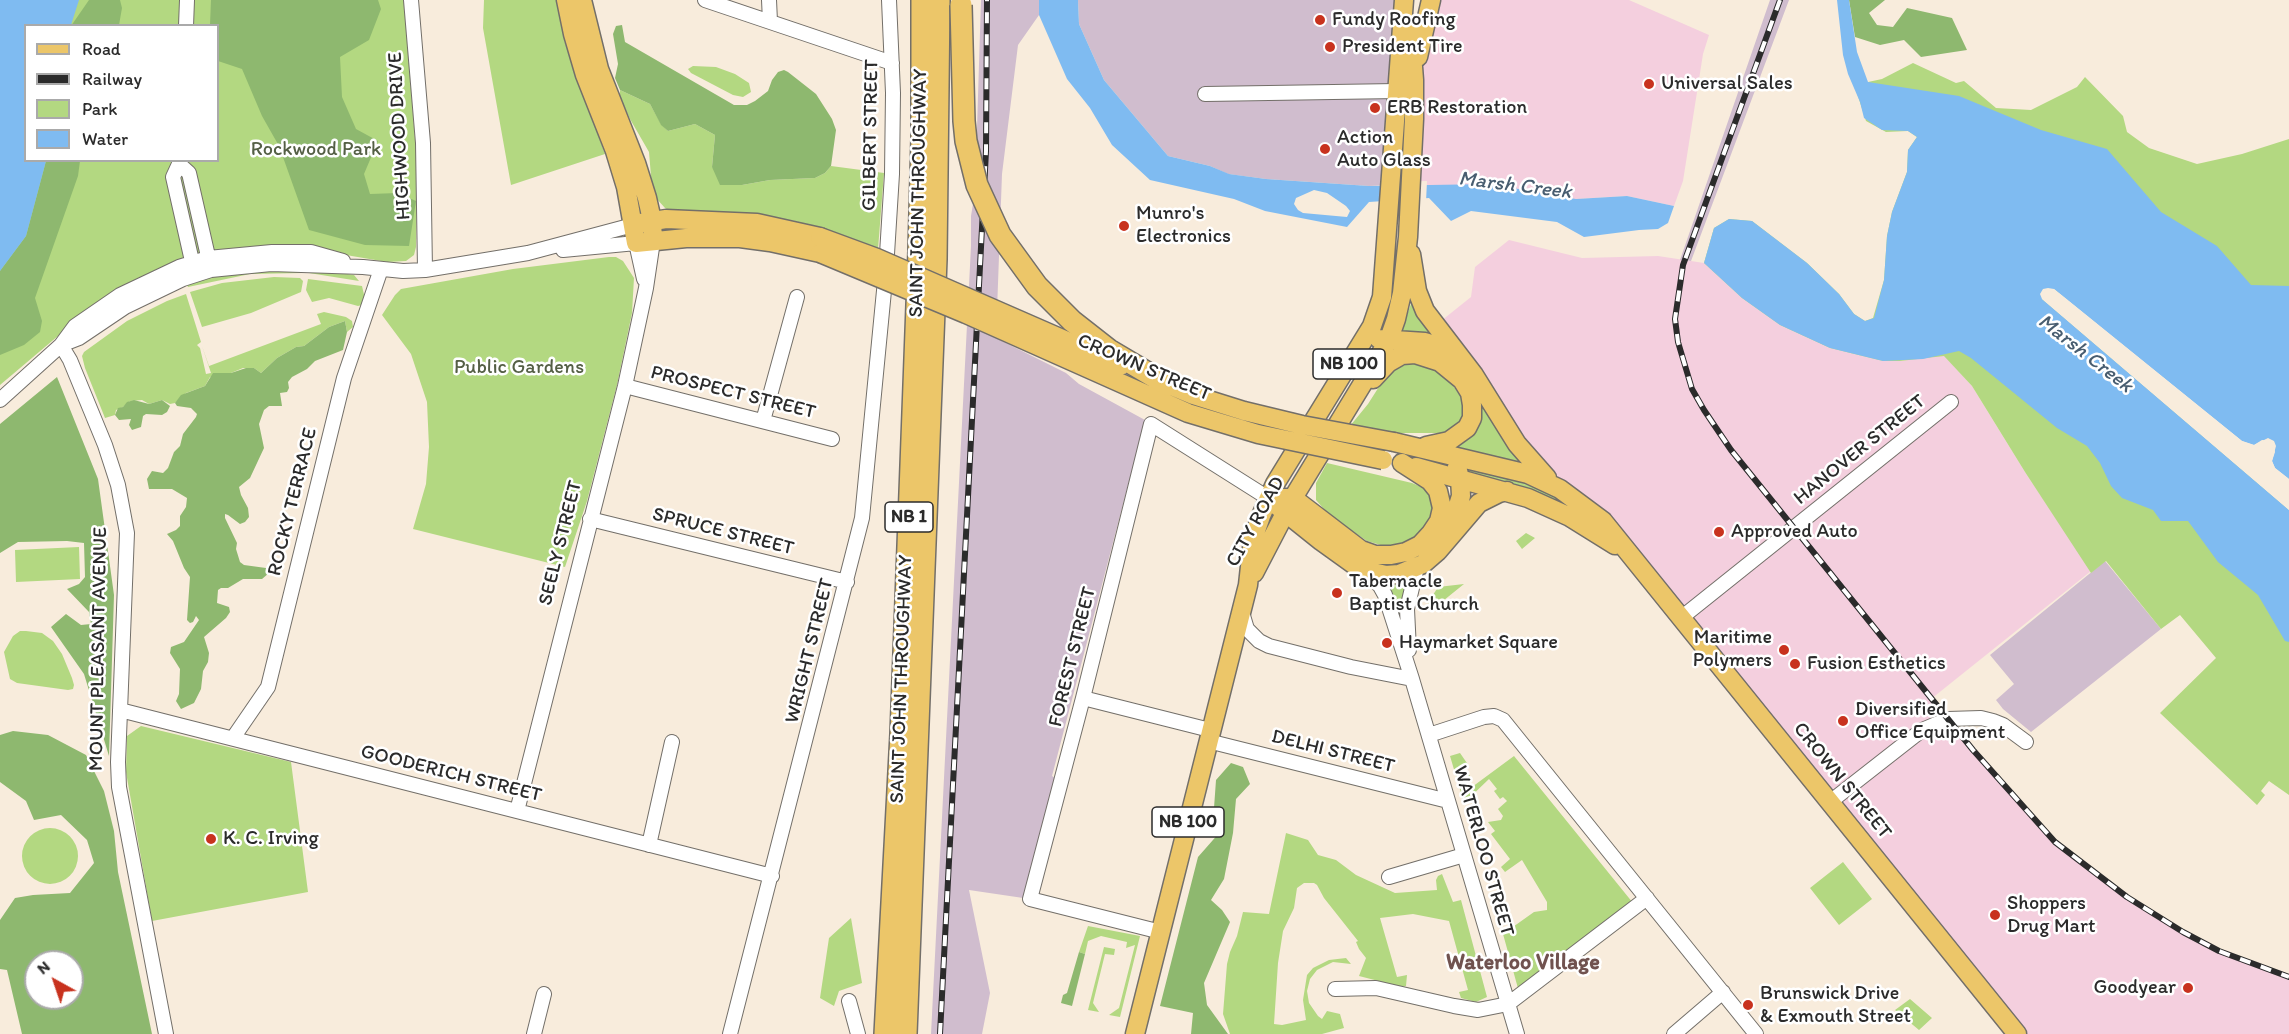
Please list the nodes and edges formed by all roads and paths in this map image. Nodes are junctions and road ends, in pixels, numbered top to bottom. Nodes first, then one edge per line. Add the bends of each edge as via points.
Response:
1 (187, 0) edge
2 (411, 0) edge
3 (566, 0) edge
4 (582, 0) edge
5 (705, 0) edge
6 (769, 0) edge
7 (889, 0) edge
8 (922, 0) edge
9 (939, 0) edge
10 (1406, 0) edge
11 (1431, 0) edge
12 (961, 3) edge
13 (770, 21) junction
14 (186, 24) edge
15 (892, 63) junction
16 (1414, 80) junction
17 (1396, 91) junction
18 (1205, 94) dead end
19 (179, 162) edge
20 (652, 220) junction
21 (633, 225) junction
22 (1408, 237) junction
23 (645, 242) junction
24 (820, 245) junction
25 (528, 253) junction
26 (210, 264) junction
27 (193, 268) junction
28 (381, 269) junction
29 (425, 270) junction
30 (885, 270) joint
31 (797, 297) dead end
32 (1389, 339) junction
33 (1362, 342) junction
34 (61, 345) junction
35 (1465, 362) junction
36 (1168, 385) junction
37 (625, 386) junction
38 (0, 400) edge
39 (1952, 402) dead end
40 (1345, 412) junction
41 (763, 421) junction
42 (832, 439) dead end
43 (1418, 447) junction
44 (1454, 456) junction
45 (1402, 463) junction
46 (1460, 478) junction
47 (1560, 489) junction
48 (1507, 491) junction
49 (1268, 498) junction
50 (1289, 505) junction
51 (590, 519) junction
52 (1446, 541) junction
53 (1632, 556) junction
54 (1417, 567) junction
55 (1364, 570) junction
56 (847, 582) junction
57 (1248, 585) junction
58 (1242, 609) junction
59 (1681, 618) junction
60 (1412, 679) junction
61 (1083, 698) junction
62 (120, 710) junction
63 (1209, 735) junction
64 (1429, 735) junction
65 (233, 738) junction
66 (672, 742) dead end
67 (2026, 742) dead end
68 (1448, 801) junction
69 (1830, 802) junction
70 (517, 811) junction
71 (649, 845) junction
72 (1464, 855) junction
73 (772, 876) junction
74 (1389, 877) dead end
75 (1647, 898) junction
76 (1161, 932) junction
77 (1335, 990) dead end
78 (1723, 992) junction
79 (544, 994) dead end
80 (849, 1001) dead end
81 (1508, 1004) junction
82 (166, 1034) edge
83 (534, 1034) edge
84 (730, 1034) edge
85 (858, 1034) edge
86 (885, 1034) edge
87 (906, 1034) edge
88 (1135, 1034) edge
89 (1517, 1034) edge
90 (1674, 1034) edge
91 (1756, 1034) edge
92 (2017, 1034) edge

1 - 14 street
2 - 29 street, HIGHWOOD DRIVE via 423,144
3 - 21 main road, SEELY STREET via 585,75 626,187
4 - 20 main road, SEELY STREET via 599,69 636,163
5 - 13 street
6 - 13 street
7 - 15 street, GILBERT STREET
8 - 86 highway, SAINT JOHN THROUGHWAY / NB 1 via 918,275
9 - 87 highway, SAINT JOHN THROUGHWAY / NB 1 via 936,259
10 - 16 main road, NB 100
10 - 17 main road, NB 100
11 - 16 main road
12 - 36 highway, bridge via 966,141 977,185 1000,235 1037,286 1072,321 1109,350
13 - 15 street
15 - 30 street, GILBERT STREET via 893,147
16 - 22 main road, CITY ROAD / NB 100
17 - 18 street
17 - 33 main road, CITY ROAD / NB 100 via 1382,297
19 - 26 street via 189,173
19 - 27 street via 173,177
20 - 21 main road
20 - 23 main road, SEELY STREET
20 - 24 main road, CROWN STREET via 757,223
21 - 23 main road, SEELY STREET
21 - 25 street
22 - 32 main road, CITY ROAD / NB 100 via 1399,306
22 - 35 main road via 1419,300
23 - 24 main road, CROWN STREET via 740,238
23 - 25 street
23 - 37 street, SEELY STREET via 646,286
24 - 36 main road, CROWN STREET, bridge via 877,258
24 - 45 main road, CROWN STREET, bridge via 1188,413 1258,434
25 - 29 street
26 - 27 street
26 - 28 street via 272,252 311,252
27 - 34 street via 179,267 113,300 75,326
28 - 29 street
28 - 65 street, ROCKY TERRACE via 344,378 268,687
30 - 56 street, WRIGHT STREET via 866,490
31 - 41 street
32 - 33 main road
32 - 35 main road via 1435,344
32 - 40 main road, CITY ROAD / NB 100
33 - 49 main road, CITY ROAD / NB 100
34 - 38 street
34 - 62 street, MOUNT PLEASANT AVENUE via 105,445 127,533
35 - 47 main road via 1517,444
36 - 43 main road, CROWN STREET, bridge via 1273,418
37 - 41 street, PROSPECT STREET
37 - 51 street, SEELY STREET
39 - 59 street, HANOVER STREET
40 - 43 main road via 1381,370 1402,355 1415,354 1440,362 1462,380 1470,393 1472,418 1467,428 1449,441
40 - 50 main road, CITY ROAD / NB 100
41 - 42 street, PROSPECT STREET
43 - 44 main road, CROWN STREET
44 - 46 main road
44 - 47 main road, CROWN STREET via 1528,474
45 - 46 main road, CROWN STREET
45 - 50 main road via 1430,481 1438,491 1442,508 1431,533 1406,552 1375,555 1361,550
46 - 48 main road, CROWN STREET
46 - 52 main road via 1461,496
47 - 53 main road, CROWN STREET via 1603,521
48 - 52 main road via 1479,503
48 - 53 main road, CROWN STREET via 1570,517
49 - 50 main road
49 - 57 main road, CITY ROAD / NB 100 via 1253,539
49 - 61 street, FOREST STREET via 1151,424
50 - 55 main road via 1321,541
50 - 57 main road, CITY ROAD / NB 100
51 - 56 street, SPRUCE STREET
51 - 70 street, SEELY STREET
52 - 54 main road
53 - 59 main road, CROWN STREET
54 - 55 main road via 1386,575
54 - 60 street via 1407,620
55 - 60 street via 1385,595
56 - 73 street, WRIGHT STREET
57 - 58 main road, NB 100
58 - 60 street via 1247,629 1269,646
58 - 63 main road, NB 100
59 - 69 main road, CROWN STREET
60 - 64 street, WATERLOO STREET
61 - 63 street, DELHI STREET
61 - 76 street, FOREST STREET via 1030,898
62 - 65 street, GOODERICH STREET
62 - 82 street, MOUNT PLEASANT AVENUE via 119,787
63 - 68 street, DELHI STREET
63 - 76 main road, NB 100
64 - 68 street, WATERLOO STREET
64 - 75 street via 1484,717 1503,720
65 - 70 street, GOODERICH STREET
66 - 71 street
67 - 69 street via 1993,721 1948,719 1922,730
68 - 72 street, WATERLOO STREET
69 - 92 main road, CROWN STREET
70 - 71 street, GOODERICH STREET
71 - 73 street, GOODERICH STREET
72 - 74 street
72 - 81 street, WATERLOO STREET
73 - 84 street, WRIGHT STREET
75 - 78 street
75 - 81 street
76 - 88 main road, NB 100
77 - 81 street via 1376,988 1478,1010
78 - 90 street
78 - 91 street
79 - 83 street
80 - 85 street
81 - 89 street, WATERLOO STREET

